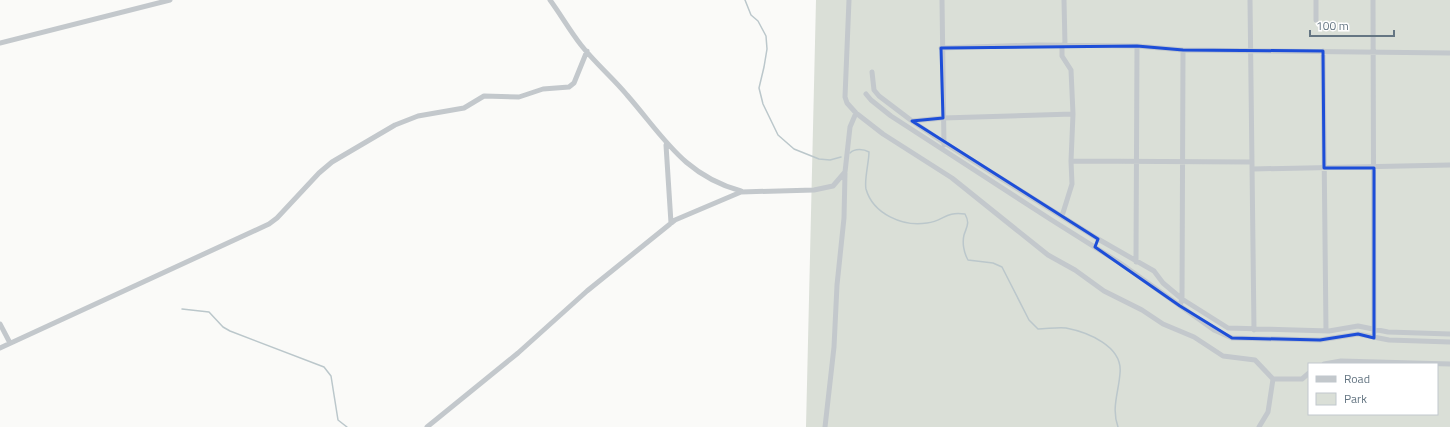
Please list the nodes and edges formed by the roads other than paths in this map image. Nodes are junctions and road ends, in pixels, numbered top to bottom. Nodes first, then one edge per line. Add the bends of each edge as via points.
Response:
1 (170, 0) edge
2 (550, 0) edge
3 (848, 0) edge
4 (942, 0) edge
5 (1064, 0) edge
6 (1250, 0) edge
7 (1316, 0) edge
8 (1373, 0) edge
9 (1316, 20) dead end
10 (0, 43) edge
11 (1063, 45) junction
12 (1137, 46) junction
13 (941, 48) junction
14 (1183, 50) junction
15 (587, 51) junction
16 (1251, 51) junction
17 (1323, 51) junction
18 (1372, 52) junction
19 (1450, 53) edge
20 (872, 72) dead end
21 (866, 94) dead end
22 (856, 113) junction
23 (1073, 114) junction
24 (943, 118) junction
25 (912, 121) junction
26 (943, 142) junction
27 (666, 144) junction
28 (944, 149) junction
29 (1071, 161) junction
30 (1137, 161) junction
31 (1181, 161) junction
32 (1252, 162) junction
33 (1450, 165) edge
34 (1324, 168) junction
35 (1374, 168) junction
36 (1253, 169) junction
37 (845, 172) junction
38 (741, 192) junction
39 (1062, 216) junction
40 (671, 223) junction
41 (1098, 239) junction
42 (1095, 247) junction
43 (1136, 262) junction
44 (1182, 299) junction
45 (1180, 306) junction
46 (1197, 309) junction
47 (1193, 315) junction
48 (0, 324) edge
49 (1254, 330) junction
50 (1374, 330) junction
51 (1326, 331) junction
52 (1450, 334) edge
53 (1374, 338) junction
54 (1450, 342) edge
55 (10, 343) junction
56 (0, 348) edge
57 (1330, 363) edge
58 (1414, 363) edge
59 (1438, 364) edge
60 (1450, 364) edge
61 (1308, 375) edge
62 (1273, 379) junction
63 (427, 427) edge
64 (825, 427) edge
65 (1259, 427) edge

1 - 10 street
2 - 15 street
3 - 22 street via 845,97
4 - 13 street
5 - 11 street
6 - 16 street
7 - 9 street
8 - 18 street
11 - 12 street
11 - 13 street
11 - 23 street via 1062,56 1071,70
12 - 14 street
12 - 30 street
13 - 24 street
14 - 16 street
14 - 31 street
15 - 27 street via 627,94
15 - 55 street via 574,83 569,87 543,89 519,97 484,96 464,108 418,116 395,125 332,162 269,224
16 - 17 street
16 - 32 street
17 - 18 street
17 - 34 street
18 - 19 street
18 - 35 street
20 - 25 street via 874,90
21 - 28 street via 891,116
22 - 37 street via 850,127
22 - 62 street via 883,134 952,178 1037,248 1075,270 1104,291 1163,324 1194,337 1222,356 1255,360
23 - 24 street
23 - 29 street
24 - 25 street
24 - 26 street
25 - 26 street
26 - 28 street
26 - 39 street
27 - 38 street via 702,175 721,186
27 - 40 street
28 - 42 street
29 - 30 street
29 - 39 street via 1072,184
30 - 31 street
30 - 43 street
31 - 32 street
31 - 44 street
32 - 36 street
33 - 35 street
34 - 35 street
34 - 36 street
34 - 51 street
35 - 50 street
36 - 49 street
37 - 38 street via 834,186 827,189
37 - 64 street via 834,347
38 - 40 street
39 - 41 street
40 - 63 street
41 - 42 street
41 - 43 street
42 - 45 street
43 - 44 street via 1154,272 1163,284
44 - 45 street
44 - 46 street
45 - 47 street
46 - 47 street
46 - 49 street via 1228,328
47 - 53 street via 1214,330 1232,338 1320,340 1358,334
48 - 55 street
49 - 51 street
50 - 51 street via 1358,326
50 - 52 street
50 - 53 street
53 - 54 street
55 - 56 street
57 - 58 street
59 - 60 street
61 - 62 street via 1302,379
62 - 65 street via 1274,386 1268,412

